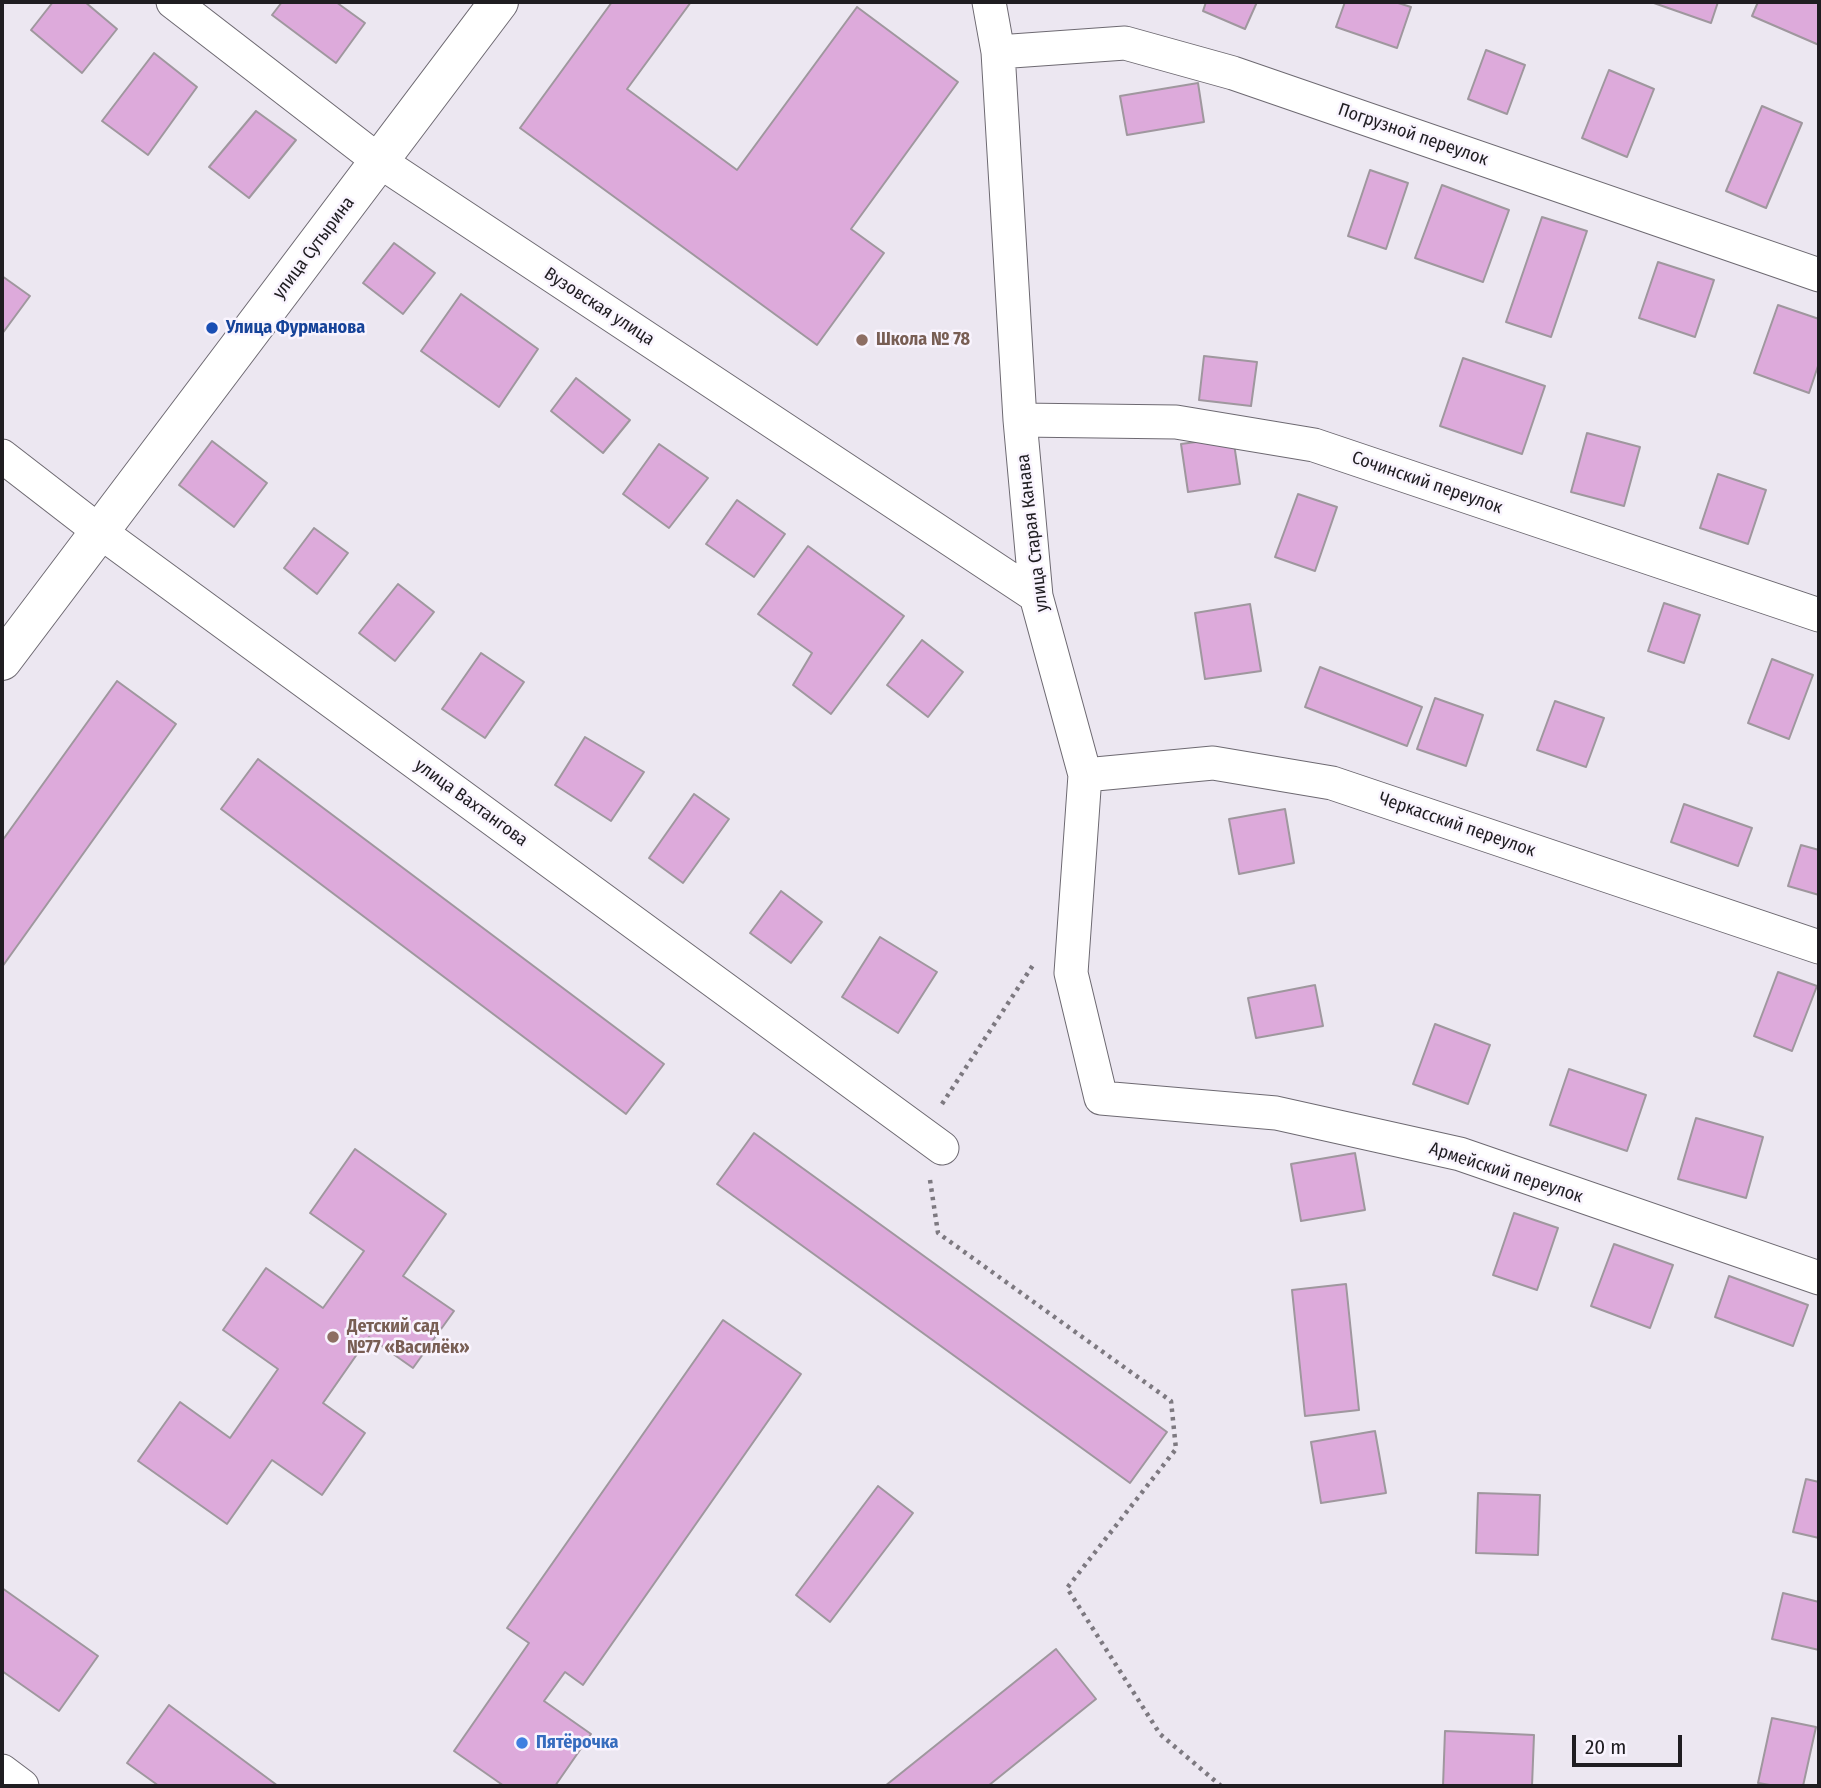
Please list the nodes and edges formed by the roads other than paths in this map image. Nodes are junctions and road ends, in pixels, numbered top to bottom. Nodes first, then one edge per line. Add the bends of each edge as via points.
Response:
1 (173, 2) edge
2 (499, 2) edge
3 (989, 2) edge
4 (998, 52) junction
5 (379, 161) junction
6 (1819, 275) edge
7 (1020, 420) junction
8 (2, 456) edge
9 (99, 531) junction
10 (1036, 596) junction
11 (1819, 615) edge
12 (2, 661) edge
13 (1085, 775) junction
14 (1819, 947) edge
15 (1101, 1098) joint
16 (932, 1141) road end
17 (1819, 1278) edge
18 (2, 1771) edge
19 (22, 1786) edge

1 - 5 street, Вузовская улица
2 - 5 street, улица Сутырина
3 - 4 street, улица Старая Канава
4 - 6 street, Погрузной переулок via 1125,43 1221,69
4 - 7 street, улица Старая Канава
5 - 9 street, улица Сутырина
5 - 10 street, Вузовская улица
7 - 10 street, улица Старая Канава
7 - 11 street, Сочинский переулок via 1175,422 1314,445
8 - 9 street, улица Вахтангова
9 - 12 street, улица Сутырина
9 - 16 street, улица Вахтангова
10 - 13 street, улица Старая Канава
13 - 14 street, Черкасский переулок via 1213,763 1332,783
13 - 15 street, улица Старая Канава via 1071,973
15 - 17 street, Армейский переулок via 1276,1113 1460,1154
18 - 19 street

